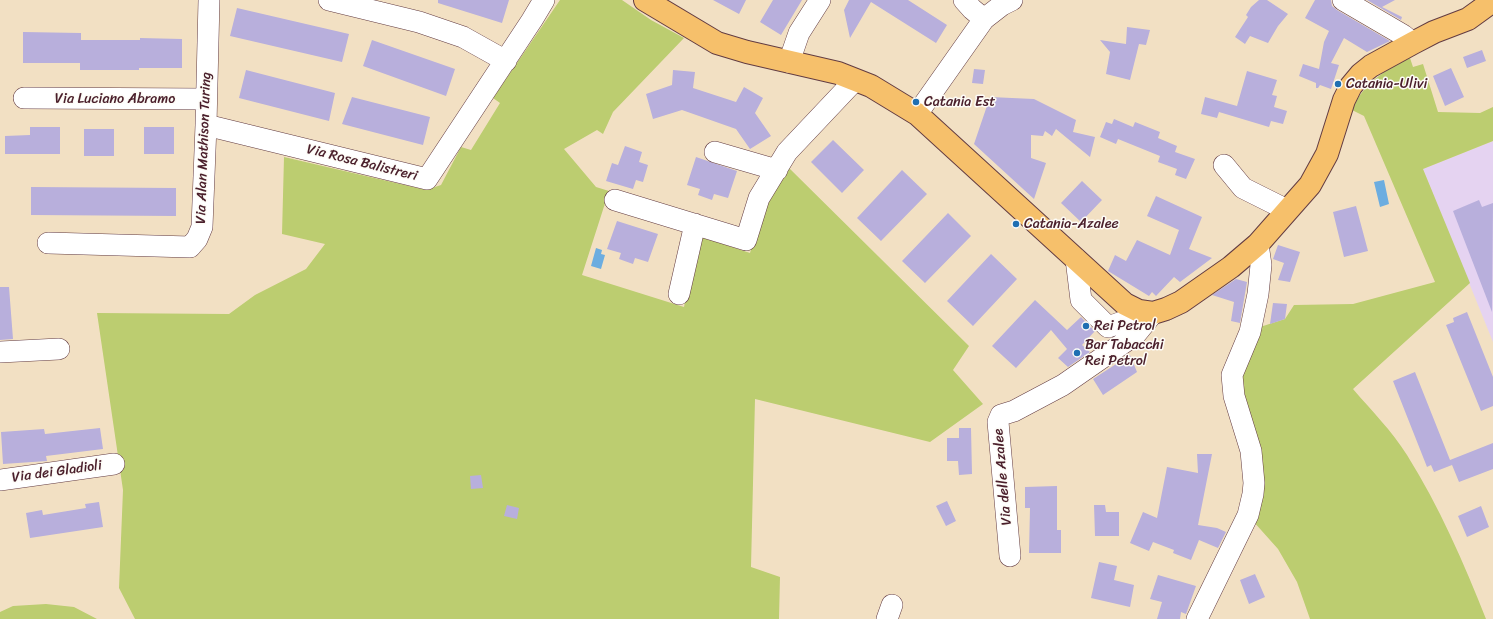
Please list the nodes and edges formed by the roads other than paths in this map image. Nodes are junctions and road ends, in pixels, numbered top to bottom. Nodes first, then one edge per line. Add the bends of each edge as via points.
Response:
1 (209, 0) edge
2 (329, 0) edge
3 (544, 0) edge
4 (645, 0) edge
5 (820, 0) edge
6 (964, 0) edge
7 (1012, 0) edge
8 (1343, 0) edge
9 (1493, 1) edge
10 (984, 18) junction
11 (1413, 43) junction
12 (506, 60) junction
13 (789, 62) junction
14 (855, 80) junction
15 (24, 98) dead end
16 (206, 99) junction
17 (917, 114) junction
18 (206, 125) junction
19 (715, 152) dead end
20 (1224, 165) dead end
21 (777, 170) junction
22 (615, 200) dead end
23 (1287, 210) junction
24 (695, 224) junction
25 (48, 243) dead end
26 (1258, 244) junction
27 (1076, 259) junction
28 (679, 294) dead end
29 (1146, 312) junction
30 (59, 349) dead end
31 (0, 352) edge
32 (114, 464) dead end
33 (0, 480) edge
34 (1010, 556) dead end
35 (1197, 619) edge

1 - 16 street, Via Alan Mathison Turing
2 - 12 street via 419,22 463,37
3 - 12 street, Via Rosa Balistreri
4 - 13 main road via 718,43
5 - 13 street via 799,33
6 - 10 street
7 - 10 street
8 - 11 street
9 - 11 main road via 1468,19
10 - 17 street
11 - 23 main road via 1371,66 1351,86 1327,154 1310,185
12 - 18 street, Via Rosa Balistreri via 427,179
13 - 14 main road via 838,73
14 - 17 main road via 871,86
14 - 21 street via 787,152
15 - 16 street, Via Luciano Abramo
16 - 18 street, Via Alan Mathison Turing
17 - 27 main road
18 - 25 street, Via Alan Mathison Turing via 202,227 190,247
19 - 21 street
20 - 23 street via 1243,188
21 - 24 street via 759,198 746,240
22 - 24 street
23 - 26 main road
24 - 28 street
26 - 29 main road via 1216,279 1181,302
26 - 35 street via 1261,265 1258,294 1250,332 1232,380 1234,396 1251,451 1254,482 1251,506
27 - 29 main road via 1126,304
27 - 29 street via 1081,300 1108,327
29 - 34 street, Via delle Azalee via 1135,335 1063,385 1014,411 1001,415 998,422
30 - 31 street
32 - 33 street, Via dei Gladioli

